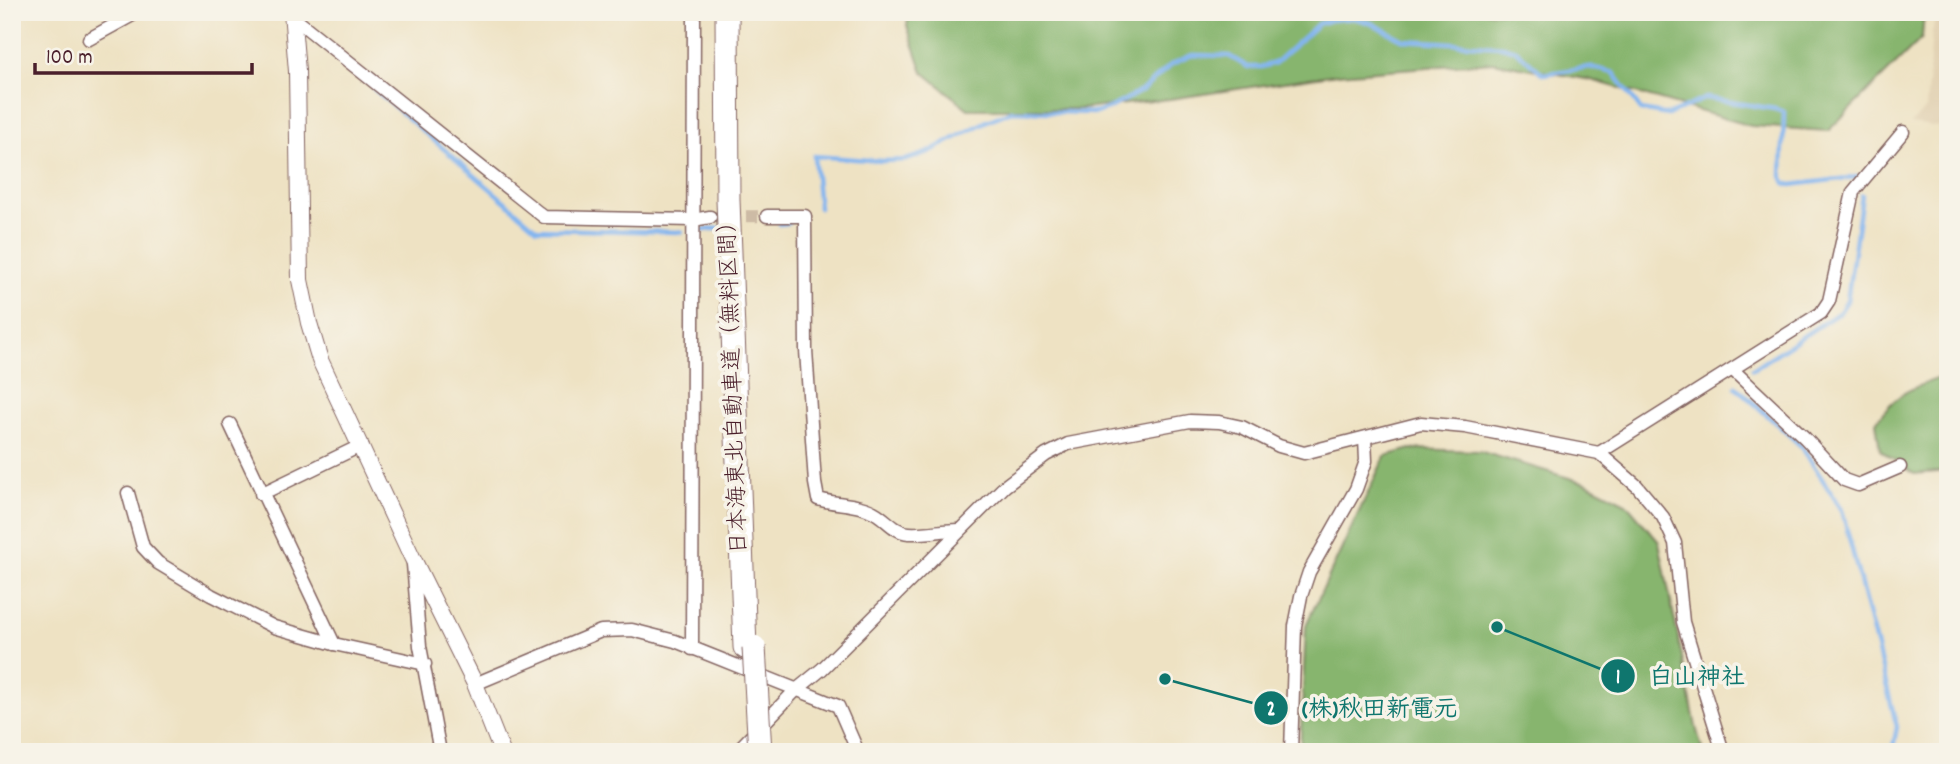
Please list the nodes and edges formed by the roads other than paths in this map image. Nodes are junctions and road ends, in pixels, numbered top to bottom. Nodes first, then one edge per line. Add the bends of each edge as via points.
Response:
1 (138, 12) edge
2 (694, 12) edge
3 (727, 12) edge
4 (740, 12) edge
5 (290, 14) edge
6 (89, 39) dead end
7 (1903, 132) dead end
8 (767, 216) tunnel mouth
9 (710, 217) tunnel mouth
10 (693, 220) junction
11 (1733, 370) junction
12 (230, 424) dead end
13 (1365, 438) junction
14 (362, 445) junction
15 (1600, 453) junction
16 (1900, 467) dead end
17 (128, 493) dead end
18 (261, 494) junction
19 (959, 530) junction
20 (412, 557) junction
21 (334, 644) junction
22 (749, 647) junction
23 (692, 649) junction
24 (425, 664) junction
25 (475, 684) junction
26 (795, 691) junction
27 (440, 752) edge
28 (502, 752) edge
29 (736, 752) edge
30 (750, 752) edge
31 (760, 752) edge
32 (858, 752) edge
33 (1290, 752) edge
34 (1723, 752) edge

1 - 6 street
2 - 10 street
3 - 22 highway, 日本海東北自動車道（無料区間） via 728,200
4 - 22 highway, 日本海東北自動車道（無料区間）
5 - 10 street via 544,217
5 - 14 street via 297,71 300,279 320,360
7 - 11 street via 1853,192 1829,301 1822,313
8 - 19 street via 805,216 806,351 818,499 876,513 896,530
9 - 10 street
10 - 23 street
11 - 15 street
11 - 16 street via 1844,480 1858,485
12 - 18 street
13 - 15 street via 1421,423
13 - 19 street via 1304,453 1242,427 1190,421 1068,444 1005,486
13 - 33 street via 1366,461 1356,489 1309,572 1301,596 1295,626
14 - 18 street
14 - 20 street
15 - 34 street via 1664,517 1675,542 1683,622
17 - 21 street via 143,547 158,563 274,627
18 - 21 street
19 - 26 street
20 - 24 street
20 - 25 street
21 - 24 street
22 - 30 highway, 日本海東北自動車道（無料区間）
22 - 31 highway, 日本海東北自動車道（無料区間）, bridge
23 - 25 street via 632,630 601,631
23 - 26 street
24 - 27 street
25 - 28 street
26 - 29 street
26 - 32 street via 838,706

